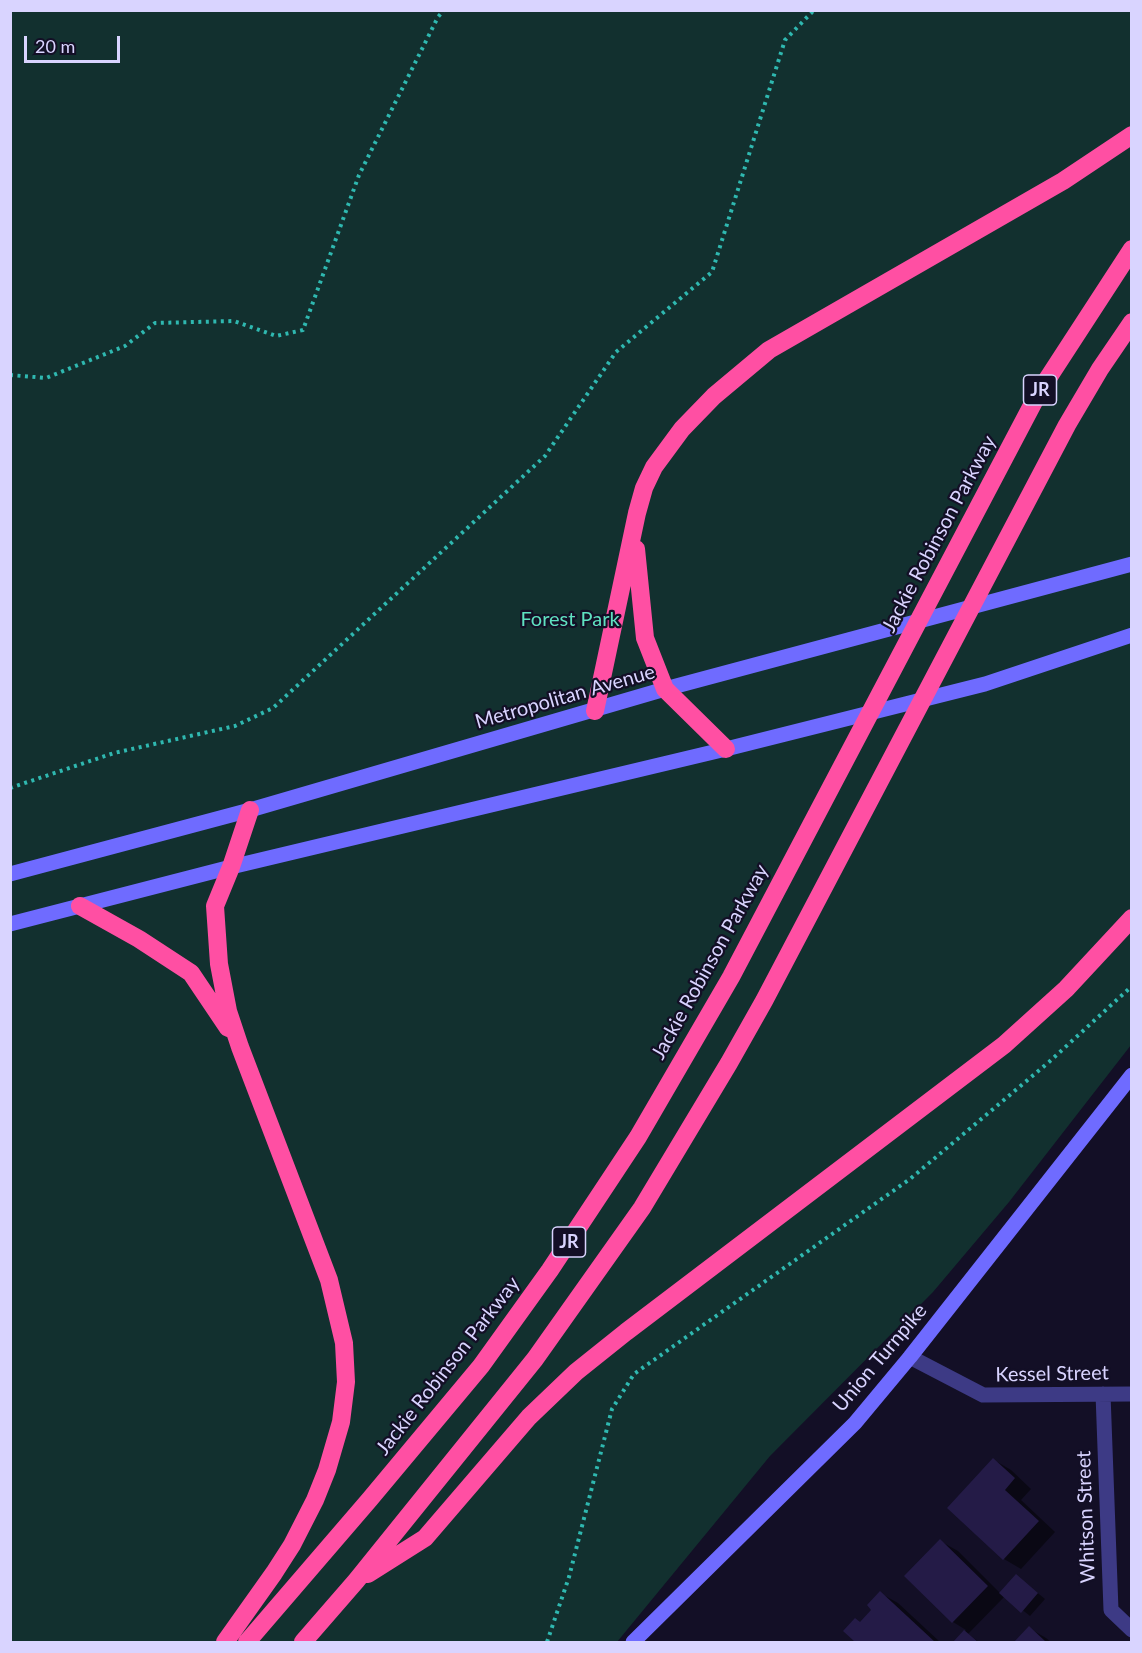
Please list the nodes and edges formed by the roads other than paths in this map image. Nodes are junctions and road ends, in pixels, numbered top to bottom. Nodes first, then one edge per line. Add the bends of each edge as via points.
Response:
1 (1131, 135) edge
2 (1131, 249) edge
3 (1131, 322) edge
4 (634, 532) junction
5 (1131, 564) edge
6 (1131, 635) edge
7 (665, 689) junction
8 (595, 711) junction
9 (726, 749) junction
10 (250, 810) junction
11 (231, 867) junction
12 (10, 874) edge
13 (80, 906) junction
14 (1131, 918) edge
15 (10, 924) edge
16 (240, 1047) junction
17 (1131, 1075) edge
18 (910, 1357) junction
19 (1103, 1394) junction
20 (1131, 1394) edge
21 (356, 1581) junction
22 (1131, 1630) edge
23 (225, 1642) edge
24 (247, 1642) edge
25 (303, 1642) edge
26 (633, 1642) edge

1 - 4 highway via 1063,181 793,334 748,366 665,450 644,488
2 - 24 highway, Jackie Robinson Parkway / JR via 1039,392 713,1009 638,1137 544,1279 456,1397
3 - 21 highway, JR via 1100,369 1017,518 764,1001 642,1208 535,1359
4 - 7 highway via 645,638
4 - 8 highway
5 - 7 main road, Metropolitan Avenue
6 - 9 main road via 985,684
7 - 8 main road, Metropolitan Avenue
7 - 9 highway
8 - 10 main road, Metropolitan Avenue
9 - 11 main road
10 - 11 highway
10 - 12 main road, Metropolitan Avenue
11 - 13 main road
11 - 16 highway via 215,906 219,964
13 - 15 main road
13 - 16 highway via 190,973
14 - 21 highway via 1065,989 1004,1045 576,1372 529,1417 425,1538
16 - 23 highway via 329,1280 344,1343 346,1383 341,1422 315,1500 274,1573
17 - 18 main road, Union Turnpike
18 - 19 street, Kessel Street via 983,1395
18 - 26 main road, Union Turnpike via 855,1423
19 - 20 street, Kessel Street
19 - 22 street, Whitson Street via 1111,1610
21 - 25 highway, JR

